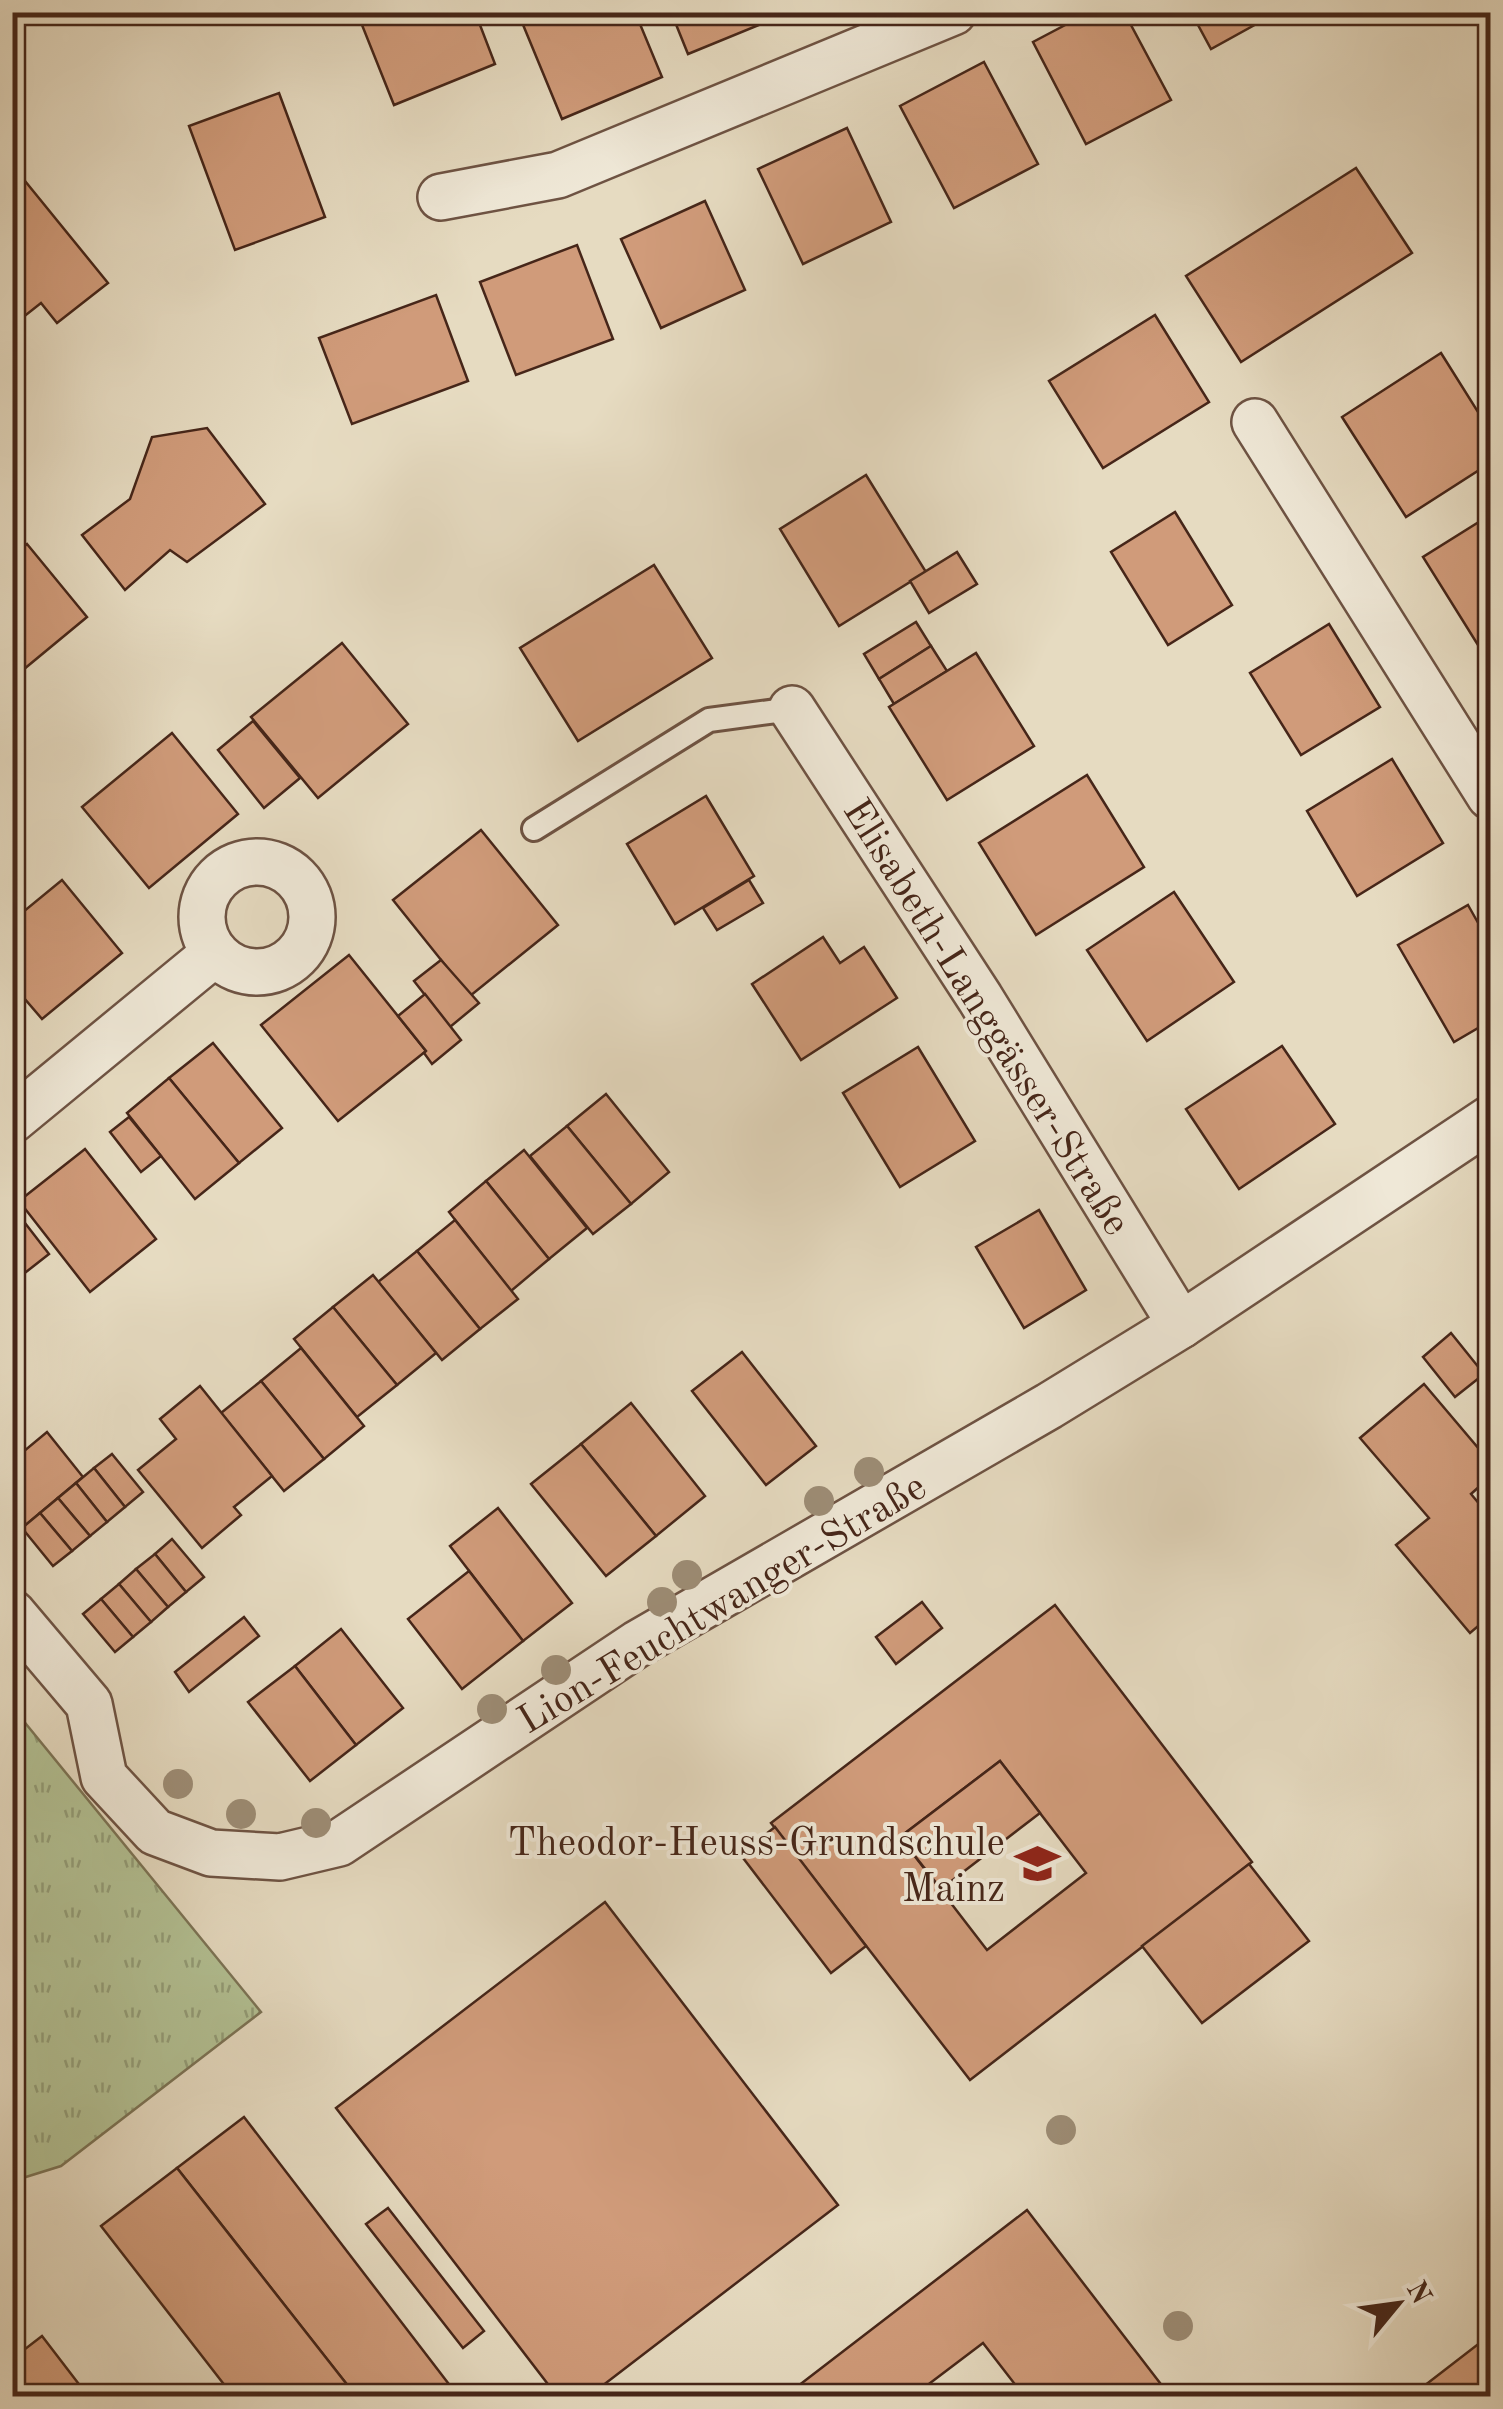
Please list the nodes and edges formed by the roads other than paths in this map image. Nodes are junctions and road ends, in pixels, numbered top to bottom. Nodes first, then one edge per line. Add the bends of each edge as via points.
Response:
1 (953, 12) edge
2 (441, 197) dead end
3 (1256, 422) dead end
4 (792, 709) joint
5 (1490, 796) edge
6 (534, 828) dead end
7 (215, 953) dead end
8 (1490, 1119) edge
9 (12, 1120) edge
10 (1182, 1325) junction
11 (12, 1614) edge

1 - 2 street via 558,176
3 - 5 street
4 - 6 lane via 709,720
4 - 10 street, Elisabeth-Langgässer-Straße
7 - 9 street
8 - 10 street, Lion-Feuchtwanger-Straße
10 - 11 street, Lion-Feuchtwanger-Straße via 637,1644 339,1843 280,1857 212,1853 155,1832 104,1776 89,1704

